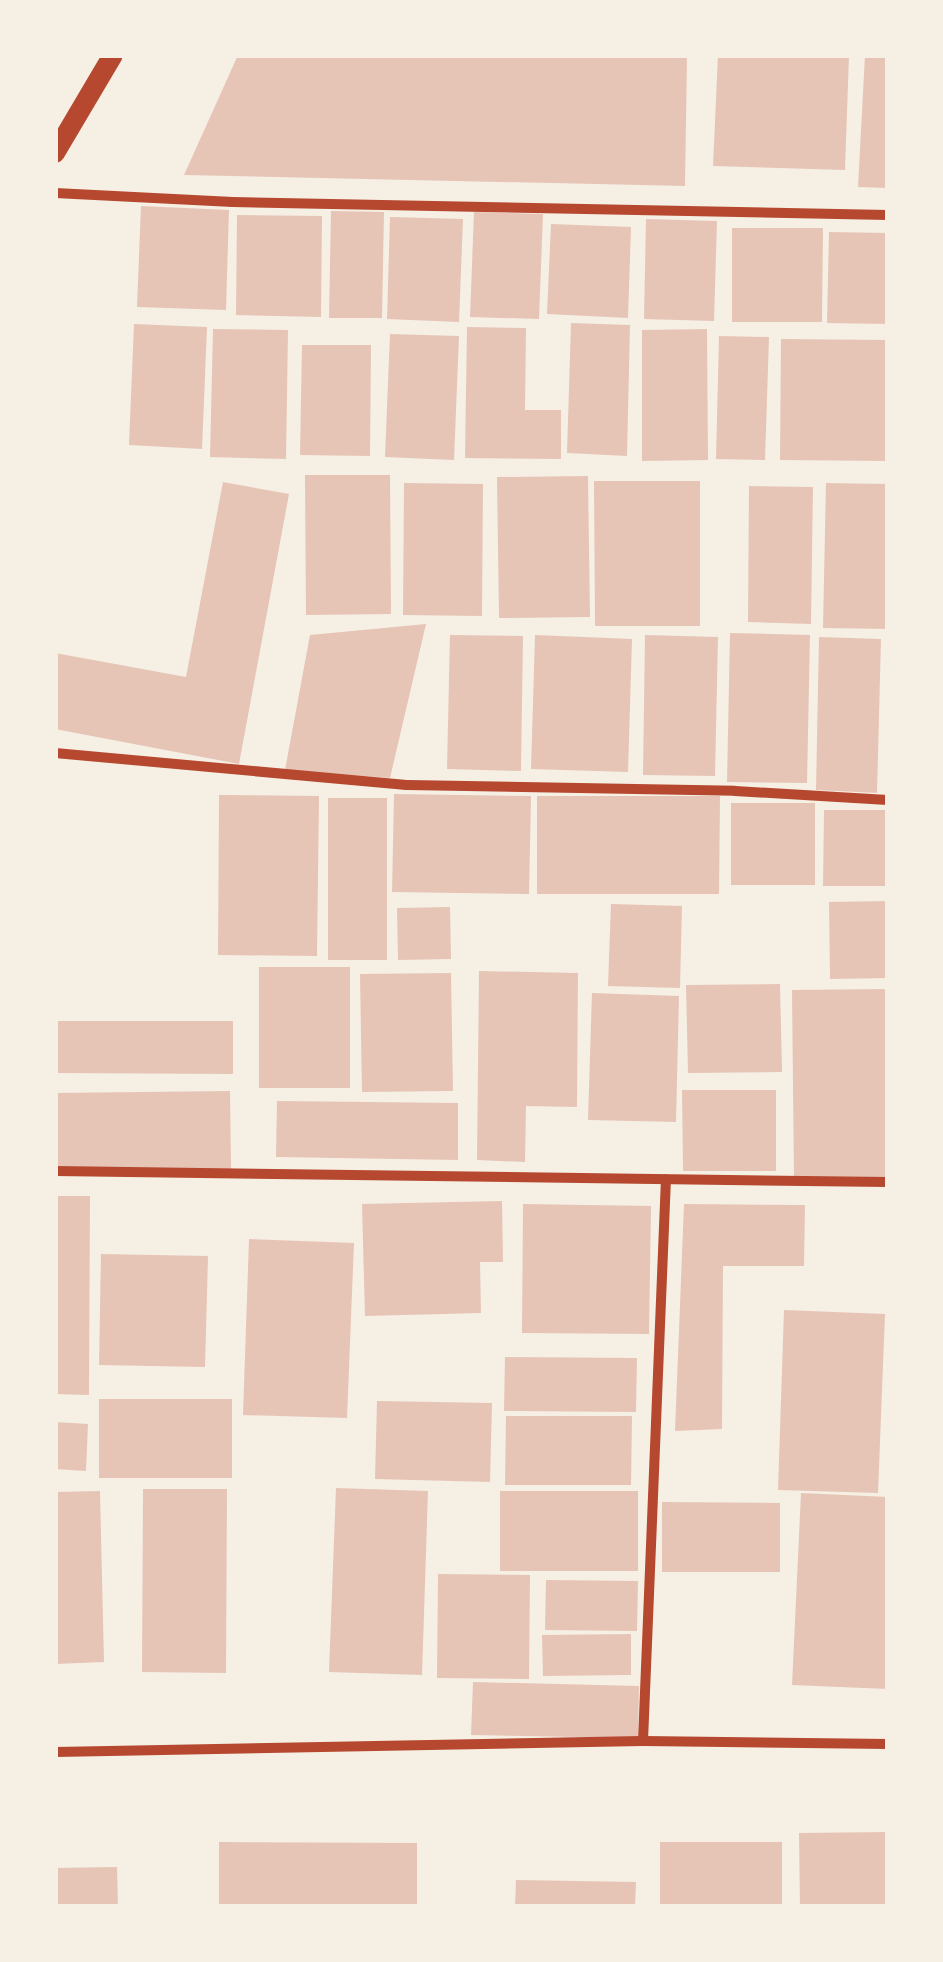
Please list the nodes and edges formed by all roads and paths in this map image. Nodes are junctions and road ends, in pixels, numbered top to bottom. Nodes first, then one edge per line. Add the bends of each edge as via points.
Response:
1 (113, 55) edge
2 (55, 153) edge
3 (55, 192) edge
4 (888, 215) edge
5 (55, 753) edge
6 (888, 800) edge
7 (55, 1171) edge
8 (666, 1179) junction
9 (888, 1182) edge
10 (643, 1741) junction
11 (888, 1744) edge
12 (55, 1752) edge

1 - 2 main road
3 - 4 street via 233,202
5 - 6 street via 408,785
7 - 8 street
8 - 9 street
8 - 10 street
10 - 11 street
10 - 12 street

